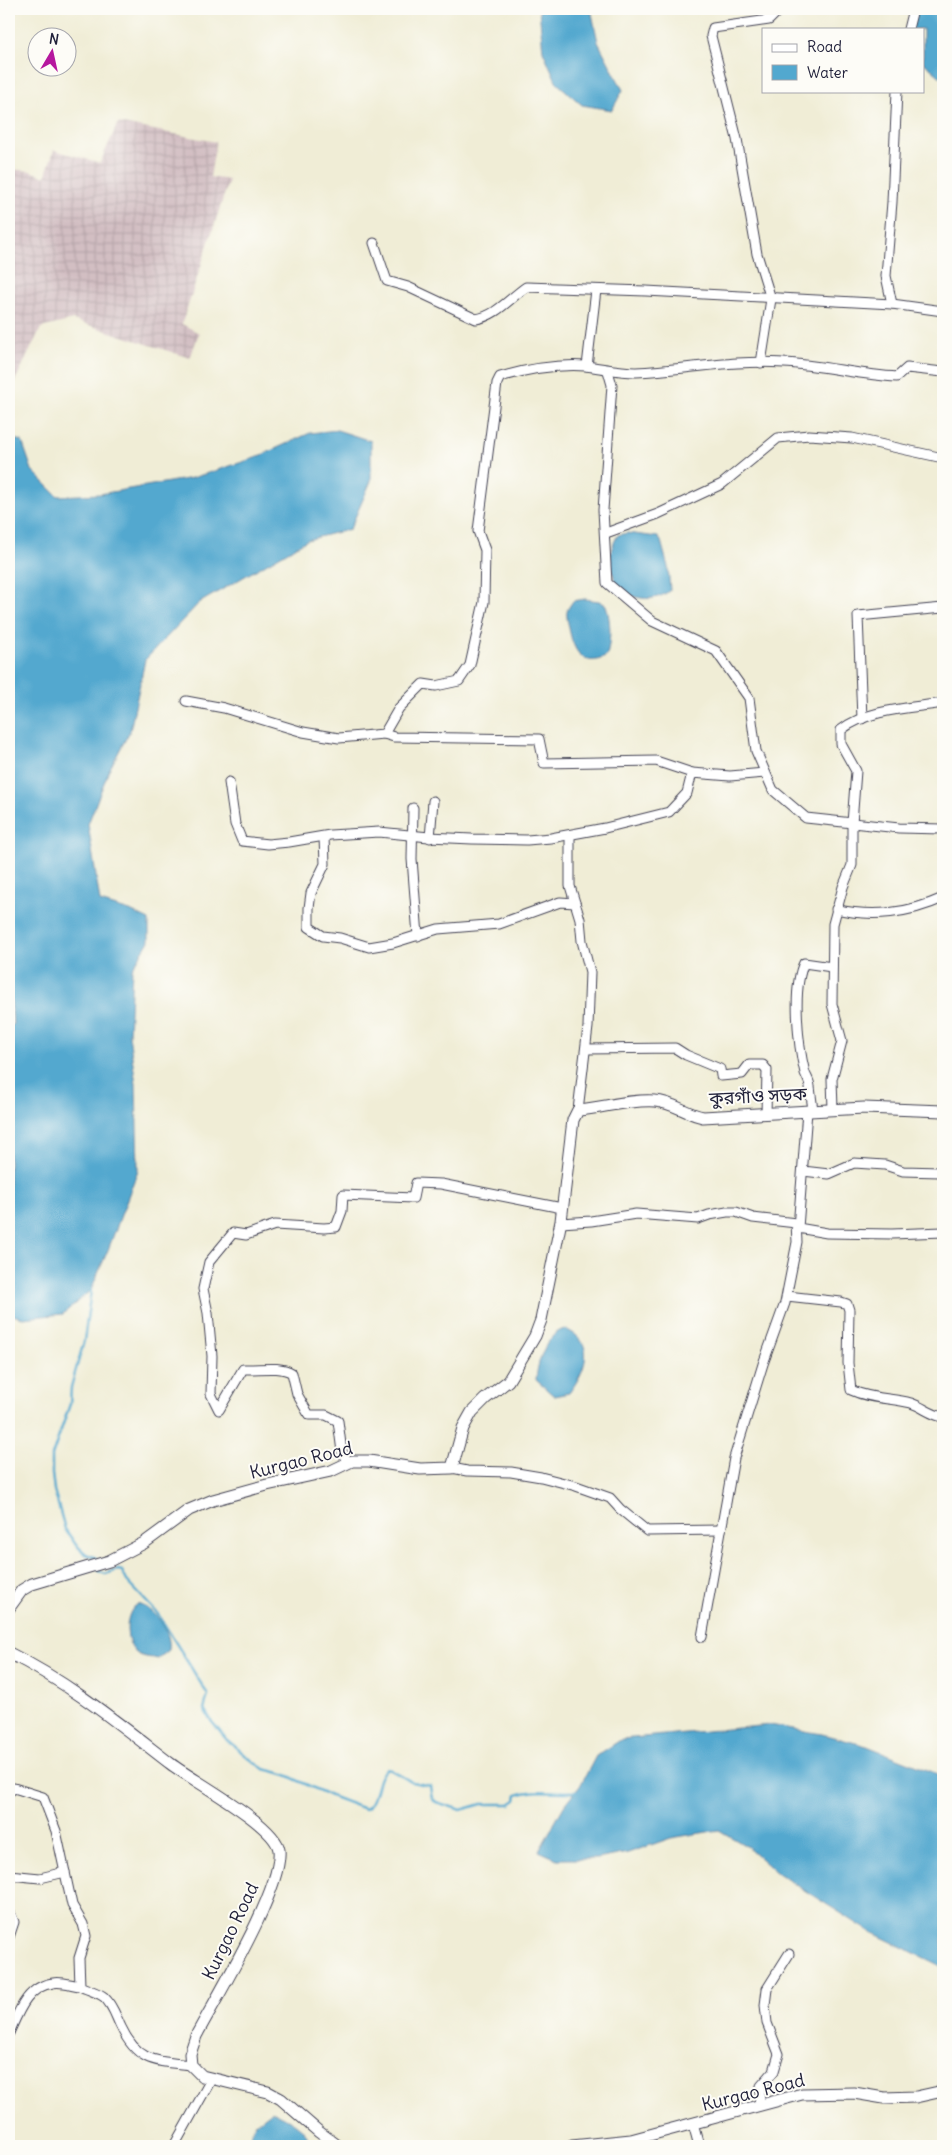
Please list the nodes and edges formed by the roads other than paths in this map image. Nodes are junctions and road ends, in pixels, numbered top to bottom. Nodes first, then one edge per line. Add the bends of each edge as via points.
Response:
1 (780, 9) edge
2 (913, 9) edge
3 (908, 28) edge
4 (897, 92) edge
5 (374, 243) dead end
6 (596, 290) junction
7 (771, 299) junction
8 (892, 304) junction
9 (943, 311) edge
10 (761, 363) junction
11 (587, 366) junction
12 (608, 371) junction
13 (943, 372) edge
14 (943, 458) edge
15 (606, 533) junction
16 (943, 608) edge
17 (186, 702) dead end
18 (943, 703) edge
19 (862, 720) junction
20 (384, 734) junction
21 (765, 773) junction
22 (692, 774) junction
23 (229, 782) dead end
24 (433, 801) dead end
25 (412, 808) dead end
26 (852, 823) junction
27 (943, 829) edge
28 (570, 835) junction
29 (324, 836) junction
30 (413, 836) junction
31 (430, 838) junction
32 (943, 898) edge
33 (575, 903) junction
34 (836, 909) junction
35 (418, 936) junction
36 (832, 967) junction
37 (586, 1050) junction
38 (833, 1109) junction
39 (578, 1110) junction
40 (810, 1111) junction
41 (943, 1111) edge
42 (766, 1114) junction
43 (803, 1172) junction
44 (943, 1175) edge
45 (562, 1208) junction
46 (560, 1223) junction
47 (798, 1228) junction
48 (943, 1232) edge
49 (787, 1296) junction
50 (943, 1417) edge
51 (348, 1463) junction
52 (452, 1468) junction
53 (721, 1530) junction
54 (9, 1608) edge
55 (702, 1637) dead end
56 (9, 1653) edge
57 (9, 1792) edge
58 (65, 1872) junction
59 (9, 1875) edge
60 (9, 1910) edge
61 (9, 1937) edge
62 (789, 1954) dead end
63 (80, 1986) junction
64 (9, 2033) edge
65 (191, 2065) junction
66 (212, 2078) junction
67 (943, 2091) edge
68 (759, 2104) junction
69 (693, 2124) junction
70 (634, 2143) edge
71 (333, 2145) edge
72 (174, 2146) edge
73 (572, 2146) edge
74 (699, 2146) edge

1 - 7 street via 769,20 713,28 711,36 738,139 757,254
2 - 3 street
4 - 8 street via 886,276
5 - 6 street via 387,281 456,308 470,318 482,318 496,312 526,287
6 - 7 street
6 - 11 street
7 - 8 street
7 - 10 street
8 - 9 street
10 - 12 street via 721,362 644,371
10 - 13 street via 784,362 897,377 907,368
11 - 12 street
11 - 20 street via 527,370 500,377 478,531 485,550 484,602 470,665 460,681 436,686 423,684 399,708
12 - 15 street via 612,385 603,510
14 - 15 street via 852,438 809,435 778,438 722,484
15 - 21 street via 607,583 652,622 716,651 749,698 756,751
16 - 19 street via 858,616
17 - 20 street via 224,708 339,738
18 - 19 street
19 - 26 street via 841,730 841,744 856,771
20 - 22 street via 394,737 539,739 544,763 656,761
21 - 22 street via 730,776
21 - 26 street via 773,790 806,818
22 - 28 street via 688,793 669,812
23 - 29 street via 235,824 242,841 268,844
24 - 31 street
25 - 30 street
26 - 27 street
26 - 34 street via 852,865
28 - 31 street via 527,840
28 - 33 street via 570,886
29 - 30 street via 379,832
29 - 35 street via 325,864 311,893 309,927 322,936 369,947
30 - 31 street
30 - 35 street
32 - 34 street via 889,913 868,915
33 - 35 street via 560,902 499,924 438,929
33 - 37 street via 590,972
34 - 36 street
36 - 38 street via 832,1004 842,1041 832,1079
36 - 40 street via 804,963 798,974 798,1028 810,1085
37 - 39 street
37 - 42 street via 675,1048 720,1069 721,1076 742,1074 749,1065 763,1065 767,1070
38 - 40 street, কুরগাঁও সড়ক
38 - 41 street, কুরগাঁও সড়ক
39 - 42 street, কুরগাঁও সড়ক via 655,1100 695,1116
39 - 45 street via 573,1120
40 - 42 street, কুরগাঁও সড়ক
40 - 43 street
43 - 44 street via 829,1174 854,1163 885,1165 903,1171 940,1172
43 - 47 street
45 - 46 street
45 - 51 street via 441,1184 416,1183 413,1198 344,1194 336,1227 275,1225 246,1235 232,1233 209,1262 203,1289 212,1356 211,1394 220,1410 243,1369 283,1368 292,1373 297,1394 309,1415 326,1415 338,1421 342,1452
46 - 47 street via 636,1214 698,1219 736,1212 752,1218 796,1223
46 - 52 street via 544,1309 535,1336 508,1381 472,1412 463,1428
47 - 48 street via 827,1233
47 - 49 street
49 - 50 street via 848,1304 851,1390 913,1404
49 - 53 street via 734,1458
51 - 52 street, Kurgao Road via 369,1462 420,1469
51 - 54 street, Kurgao Road via 330,1471 213,1500 189,1510 144,1543 109,1561 32,1584 22,1590
52 - 53 street via 511,1472 576,1486 610,1498 647,1531
53 - 55 street
56 - 65 street, Kurgao Road via 60,1681 172,1765 231,1804 277,1843 278,1862 262,1912 196,2036 190,2054
57 - 58 street via 14,1788 43,1797 56,1831
58 - 59 street via 40,1878
58 - 63 street via 72,1905 84,1924 86,1936 79,1958
60 - 61 street via 14,1922
62 - 68 street via 767,1989 767,2023 779,2054 774,2071 761,2086
63 - 64 street via 53,1982 35,1989 22,2005
63 - 65 street via 109,2001 135,2050 147,2059
65 - 66 street via 202,2076
66 - 71 street via 268,2092 281,2099
66 - 72 street
67 - 68 street, Kurgao Road via 916,2097 884,2098 854,2093 802,2094
68 - 69 street, Kurgao Road
69 - 70 street, Kurgao Road
69 - 74 street
70 - 73 street, Kurgao Road

